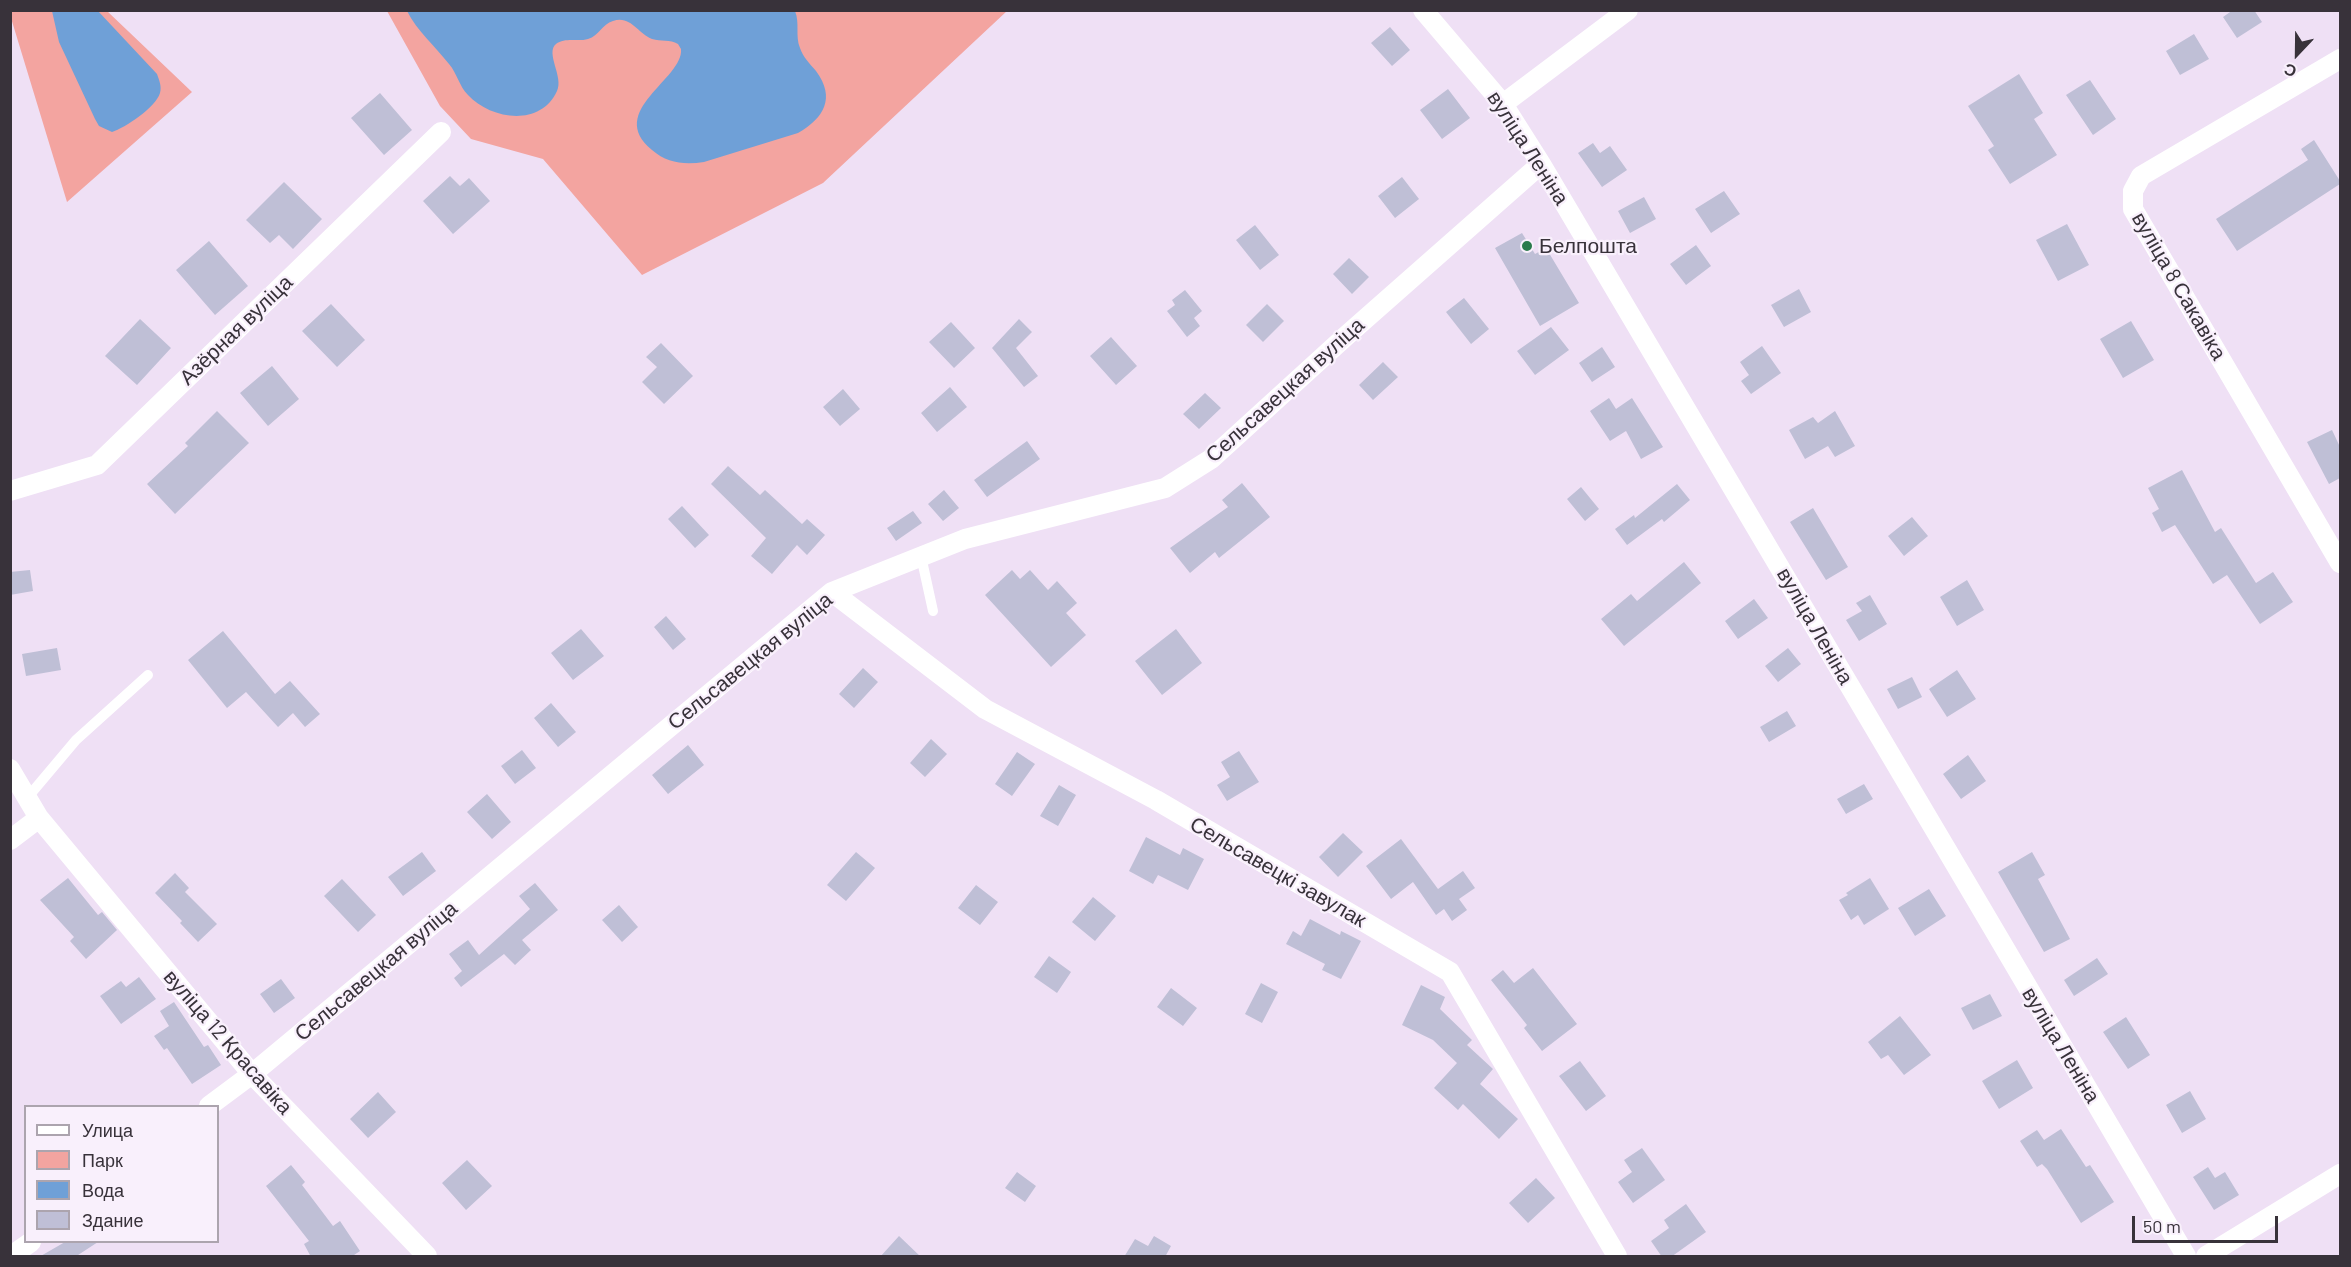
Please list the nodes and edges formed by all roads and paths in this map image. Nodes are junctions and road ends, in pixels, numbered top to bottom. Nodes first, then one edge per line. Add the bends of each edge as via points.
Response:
1 (1423, 10) edge
2 (1628, 10) edge
3 (2340, 59) edge
4 (1503, 104) junction
5 (441, 132) dead end
6 (1540, 164) junction
7 (10, 491) edge
8 (921, 556) junction
9 (2340, 563) edge
10 (832, 592) junction
11 (933, 611) dead end
12 (148, 675) dead end
13 (10, 769) edge
14 (28, 797) junction
15 (39, 818) junction
16 (10, 840) edge
17 (252, 1074) junction
18 (212, 1105) edge
19 (2340, 1174) edge
20 (30, 1243) edge
21 (11, 1257) edge
22 (427, 1257) edge
23 (1617, 1257) edge
24 (2186, 1257) edge
25 (2206, 1257) edge

1 - 4 street, вуліца Леніна
2 - 4 street
3 - 9 street, вуліца 8 Сакавіка via 2141,176 2133,191 2133,208
4 - 6 street, вуліца Леніна
5 - 7 street, Азёрная вуліца via 97,465
6 - 8 street, Сельсавецкая вуліца via 1211,459 1165,488 965,539
6 - 24 street, вуліца Леніна via 1790,580
8 - 10 street, Сельсавецкая вуліца
8 - 11 lane
10 - 17 street, Сельсавецкая вуліца
10 - 23 street, Сельсавецкі завулак via 985,709 1156,800 1450,972
12 - 14 lane via 76,740
13 - 14 street, вуліца 12 Красавіка
14 - 15 street, вуліца 12 Красавіка
15 - 16 street
15 - 17 street, вуліца 12 Красавіка
17 - 18 street, Сельсавецкая вуліца
17 - 22 street, вуліца 12 Красавіка
19 - 25 street
20 - 21 street

